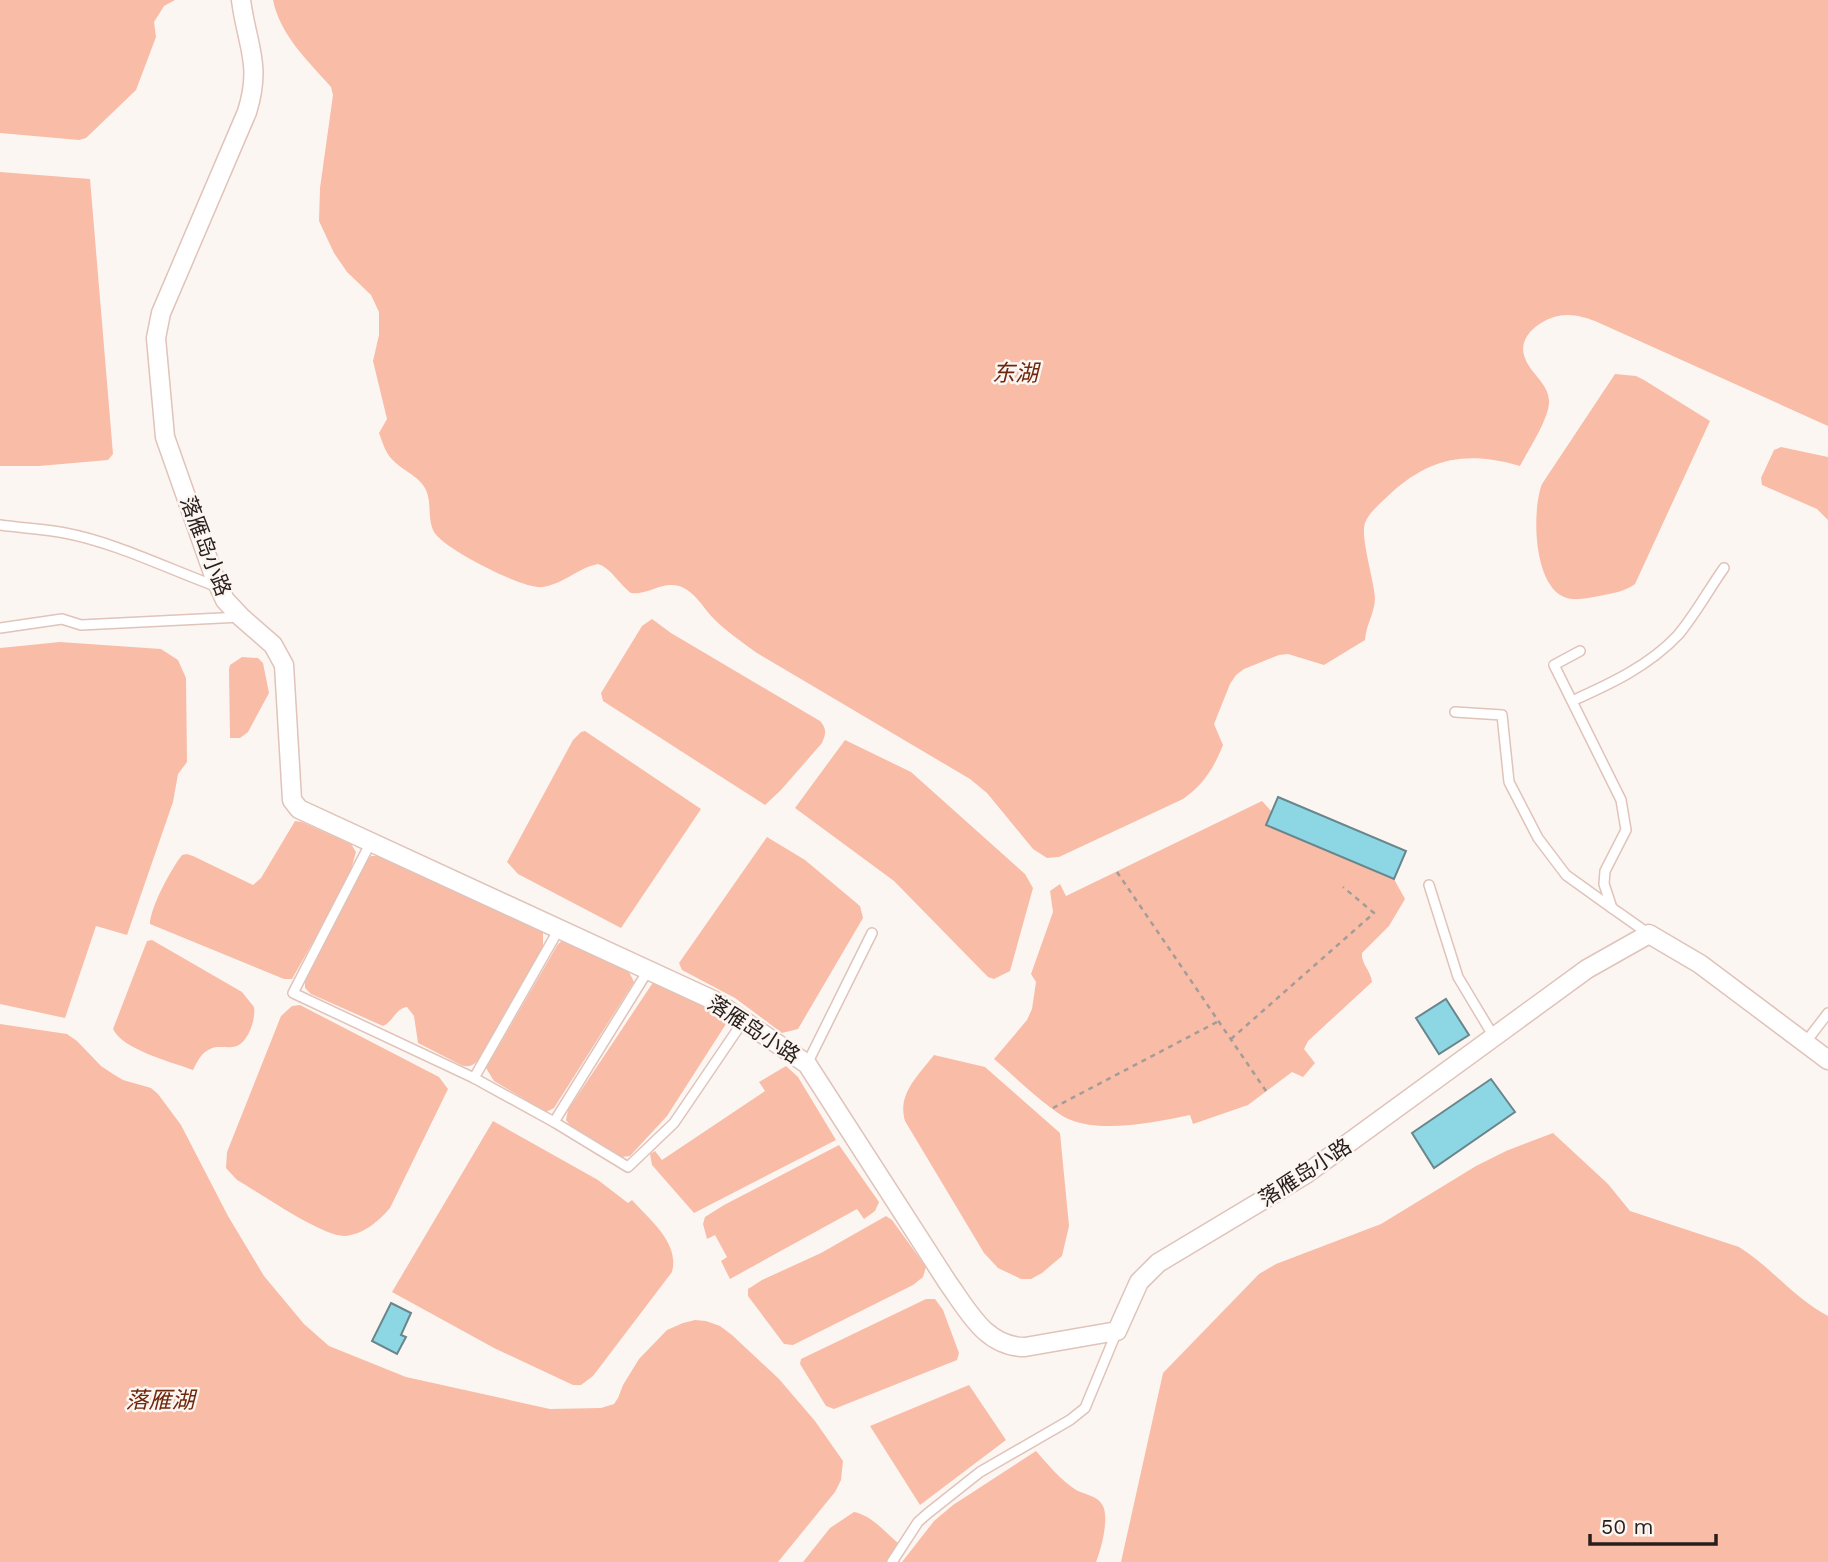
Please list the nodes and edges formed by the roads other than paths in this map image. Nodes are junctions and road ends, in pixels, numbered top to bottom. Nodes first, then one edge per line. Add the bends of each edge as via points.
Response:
1 (241, 0) edge
2 (0, 525) edge
3 (1724, 568) dead end
4 (219, 588) junction
5 (241, 617) junction
6 (0, 628) edge
7 (1580, 651) dead end
8 (1572, 701) junction
9 (1455, 712) dead end
10 (371, 842) junction
11 (1429, 885) dead end
12 (1612, 908) junction
13 (559, 929) junction
14 (872, 933) dead end
15 (1649, 934) junction
16 (649, 969) junction
17 (1828, 1013) edge
18 (744, 1020) junction
19 (1494, 1037) junction
20 (1805, 1042) junction
21 (1828, 1060) edge
22 (807, 1064) junction
23 (474, 1079) junction
24 (554, 1122) junction
25 (1117, 1331) junction
26 (892, 1562) edge

1 - 4 street, 落雁岛小路 via 255,85 161,313 156,338 163,428
2 - 4 lane via 81,537
3 - 8 lane via 1672,640 1622,679
4 - 5 street, 落雁岛小路
5 - 6 lane via 81,625 62,618
5 - 10 street, 落雁岛小路 via 265,637 284,665 292,800
7 - 8 lane via 1554,665
8 - 12 lane via 1624,809 1626,830 1604,877
9 - 12 lane via 1502,715 1509,782 1538,838 1566,876
10 - 13 street, 落雁岛小路
10 - 23 lane via 293,993
11 - 19 lane via 1458,977
12 - 15 lane
13 - 16 street, 落雁岛小路
13 - 23 lane
14 - 22 lane
15 - 19 street, 落雁岛小路 via 1587,969
15 - 20 street via 1700,964
16 - 18 street, 落雁岛小路
16 - 24 lane
17 - 20 lane
18 - 22 street, 落雁岛小路
18 - 24 lane via 674,1123 628,1167
19 - 25 street, 落雁岛小路 via 1315,1168 1158,1264 1139,1282
20 - 21 street
22 - 25 street, 落雁岛小路 via 948,1283 994,1340 1025,1347
23 - 24 lane
25 - 26 lane via 1079,1414 980,1472 918,1522

